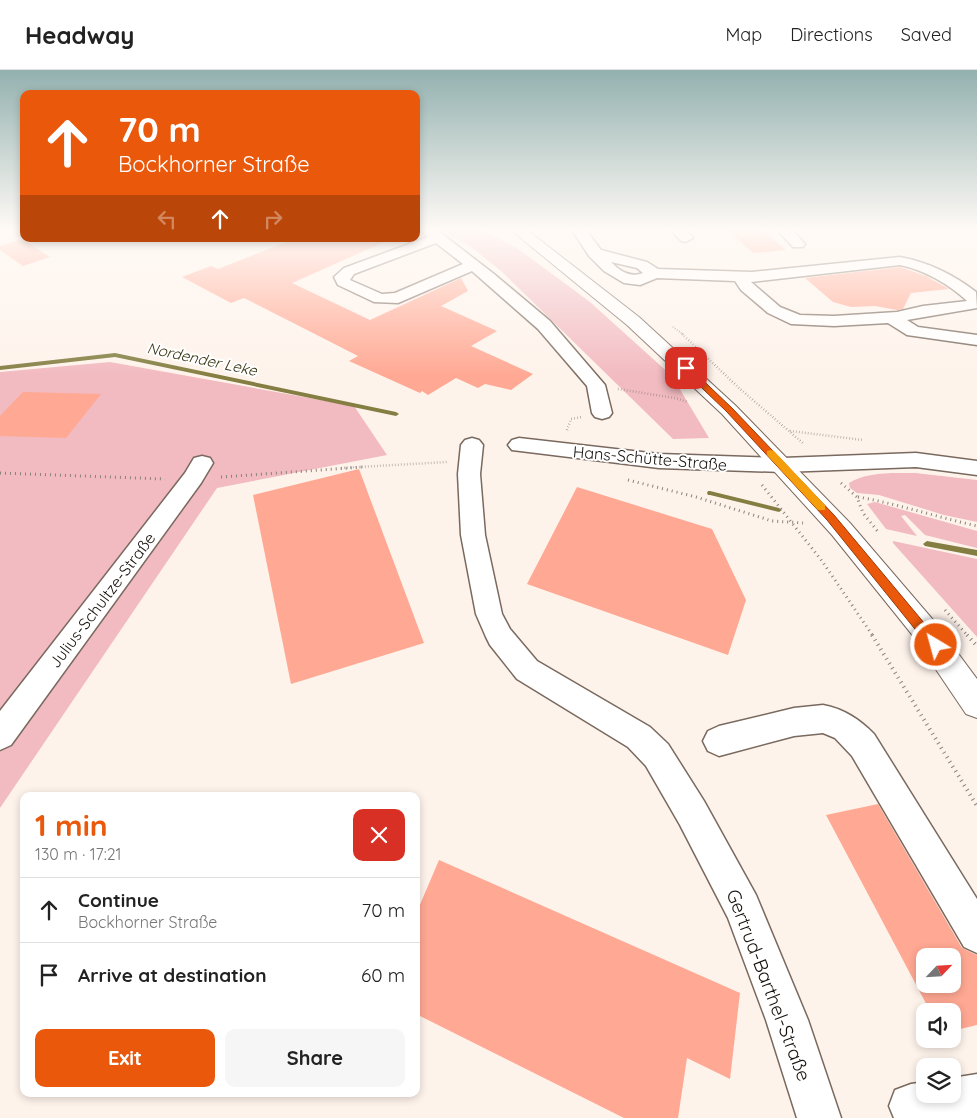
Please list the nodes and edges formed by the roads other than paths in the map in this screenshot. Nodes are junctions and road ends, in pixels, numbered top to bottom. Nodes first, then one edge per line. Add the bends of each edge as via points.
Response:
1 (342, 279) edge
2 (441, 279) edge
3 (489, 279) edge
4 (580, 279) edge
5 (742, 279) edge
6 (945, 279) edge
7 (977, 302) edge
8 (897, 317) junction
9 (977, 340) edge
10 (602, 413) road end
11 (518, 445) dead end
12 (470, 453) road end
13 (782, 466) junction
14 (977, 468) edge
15 (198, 471) road end
16 (977, 704) edge
17 (0, 735) edge
18 (719, 740) dead end
19 (977, 934) edge
20 (977, 1096) edge
21 (911, 1106) dead end
22 (819, 1118) edge

1 - 2 street via 380,299 398,298
3 - 10 street via 544,325 596,385
4 - 13 main road via 715,395
5 - 8 street via 746,287 774,310 797,320 834,322
6 - 7 street
7 - 8 street
8 - 9 street via 897,322 913,331
11 - 13 street, Hans-Schütte-Straße via 659,461
12 - 22 street, Gertrud-Barthel-Straße via 473,535 489,614 500,637 526,670 639,737 657,755 692,812 743,908 787,1020
13 - 14 street, Hans-Schütte-Straße via 916,460
13 - 16 main road via 924,629
15 - 17 street, Julius-Schultze-Straße
18 - 19 street via 813,719 832,721 849,729 863,745
20 - 21 street

